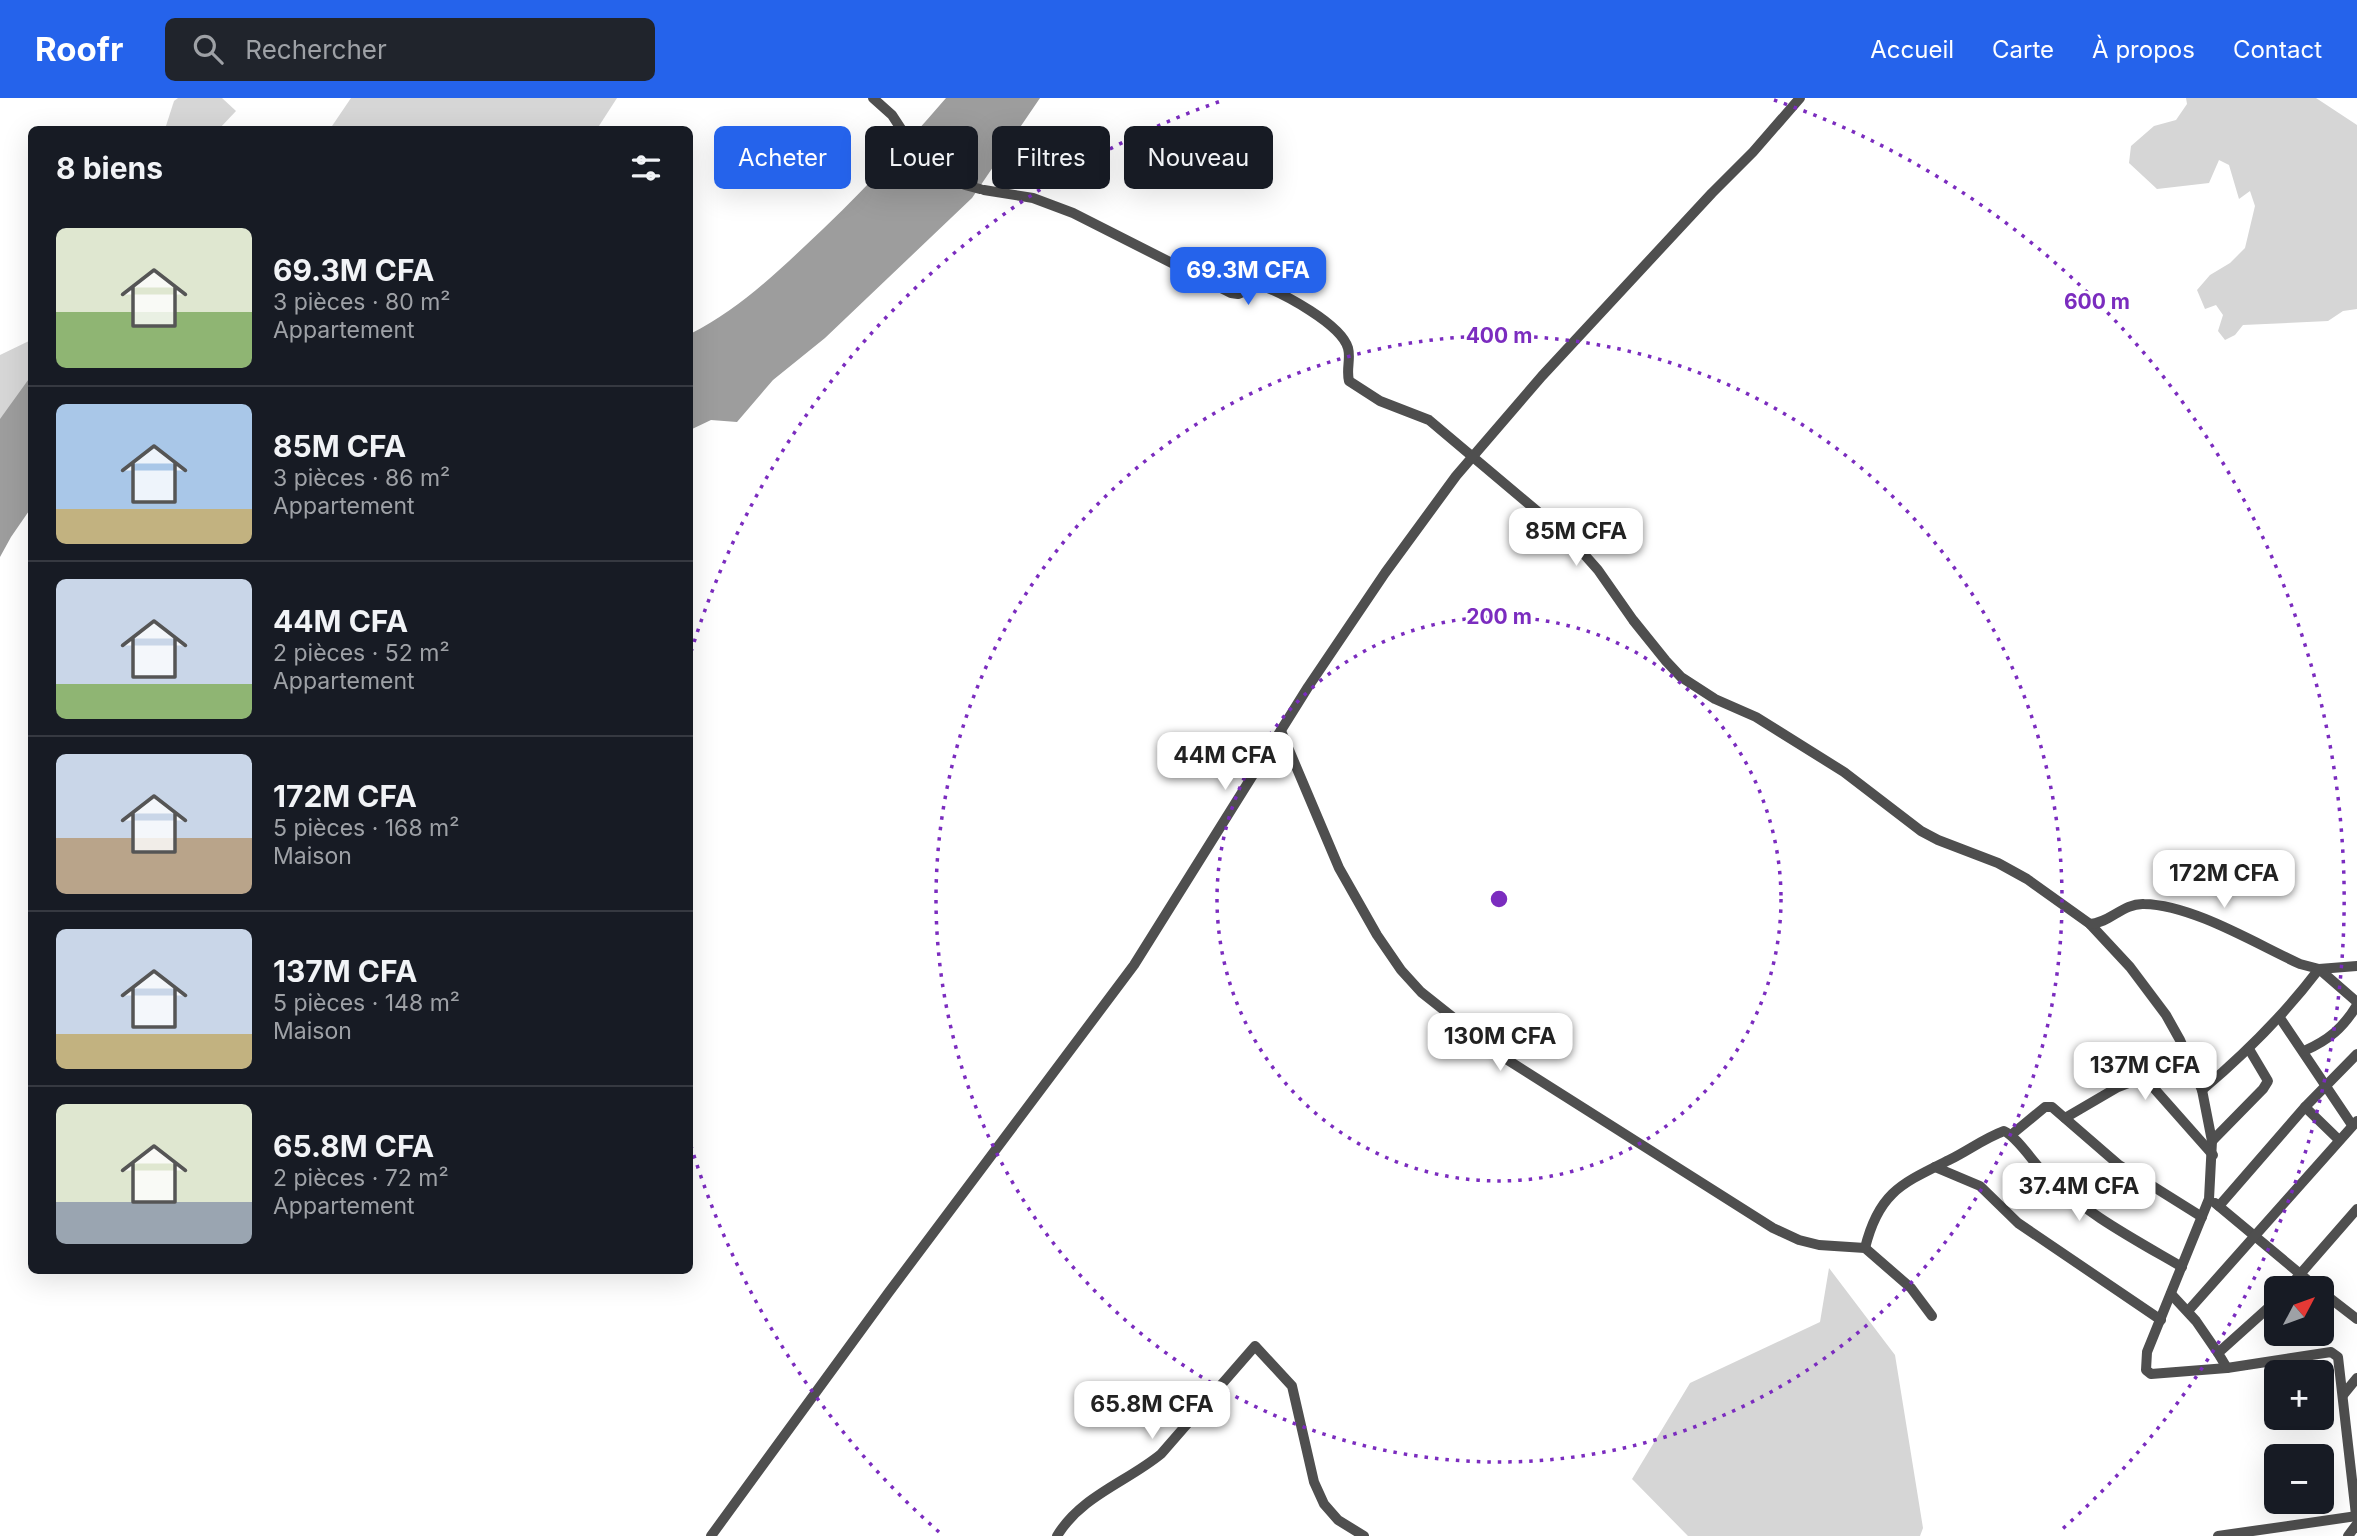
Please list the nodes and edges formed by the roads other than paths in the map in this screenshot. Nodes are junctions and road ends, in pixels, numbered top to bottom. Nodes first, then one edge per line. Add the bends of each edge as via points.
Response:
1 (873, 98) edge
2 (1800, 98) edge
3 (1470, 457) junction
4 (1281, 731) junction
5 (2090, 924) junction
6 (2357, 966) edge
7 (2319, 969) junction
8 (2357, 1004) edge
9 (2280, 1018) junction
10 (2249, 1049) junction
11 (2304, 1051) junction
12 (2357, 1054) edge
13 (2189, 1062) junction
14 (2144, 1077) junction
15 (2324, 1086) junction
16 (2202, 1090) junction
17 (2305, 1107) junction
18 (2065, 1118) junction
19 (2355, 1123) edge
20 (2011, 1135) junction
21 (2339, 1140) junction
22 (2212, 1141) junction
23 (2213, 1155) junction
24 (1935, 1167) junction
25 (2209, 1199) junction
26 (2219, 1206) junction
27 (2357, 1209) edge
28 (2202, 1217) junction
29 (2256, 1236) junction
30 (1865, 1248) junction
31 (2182, 1267) junction
32 (2300, 1275) joint
33 (2172, 1294) junction
34 (2334, 1301) edge
35 (2189, 1311) junction
36 (2264, 1312) edge
37 (1932, 1316) dead end
38 (2357, 1319) edge
39 (2161, 1320) junction
40 (2218, 1353) junction
41 (2227, 1367) junction
42 (2357, 1378) edge
43 (2343, 1395) junction
44 (2357, 1518) edge
45 (710, 1536) edge
46 (1057, 1536) edge
47 (1364, 1536) edge
48 (2218, 1536) edge
49 (2348, 1536) edge

1 - 3 street via 909,141 965,186 1033,198 1073,213 1231,293 1260,285 1296,301 1342,338 1348,349 1349,381 1380,401 1429,420
2 - 3 street
3 - 4 street via 1385,573
3 - 5 street via 1575,544 1681,677 1844,772 1921,831 1998,863
4 - 30 street via 1333,858 1377,934 1421,992 1503,1057 1773,1228 1808,1243
4 - 45 street via 1135,965
5 - 7 street via 2131,905 2167,908 2219,925
5 - 13 street via 2149,991
6 - 7 street
7 - 8 street
7 - 9 street
8 - 11 street via 2341,1029
9 - 10 street
9 - 11 street
10 - 16 street
10 - 22 street via 2268,1081
11 - 15 street
12 - 15 street
13 - 14 street
13 - 16 street
14 - 18 street
14 - 23 street
15 - 17 street
15 - 19 street
16 - 22 street
17 - 21 street
17 - 26 street
18 - 20 street via 2047,1106
18 - 28 street via 2119,1165
19 - 21 street
20 - 24 street via 2000,1132
20 - 31 street via 2044,1173 2085,1209
21 - 29 street
22 - 23 street
23 - 25 street
24 - 30 street via 1906,1181 1885,1201
24 - 39 street via 1980,1186 2018,1223
25 - 26 street
25 - 28 street
26 - 29 street
27 - 32 street
28 - 31 street
29 - 32 street
29 - 35 street
30 - 37 street via 1911,1288
31 - 33 street
33 - 35 street
33 - 39 street
34 - 38 street
35 - 40 street
36 - 40 street
39 - 41 street via 2145,1361 2148,1373
40 - 41 street
41 - 43 street via 2331,1352 2338,1357
42 - 43 street
43 - 44 street
44 - 48 street
44 - 49 street
46 - 47 street via 1075,1514 1161,1454 1255,1346 1292,1386 1314,1482 1324,1504 1338,1520

